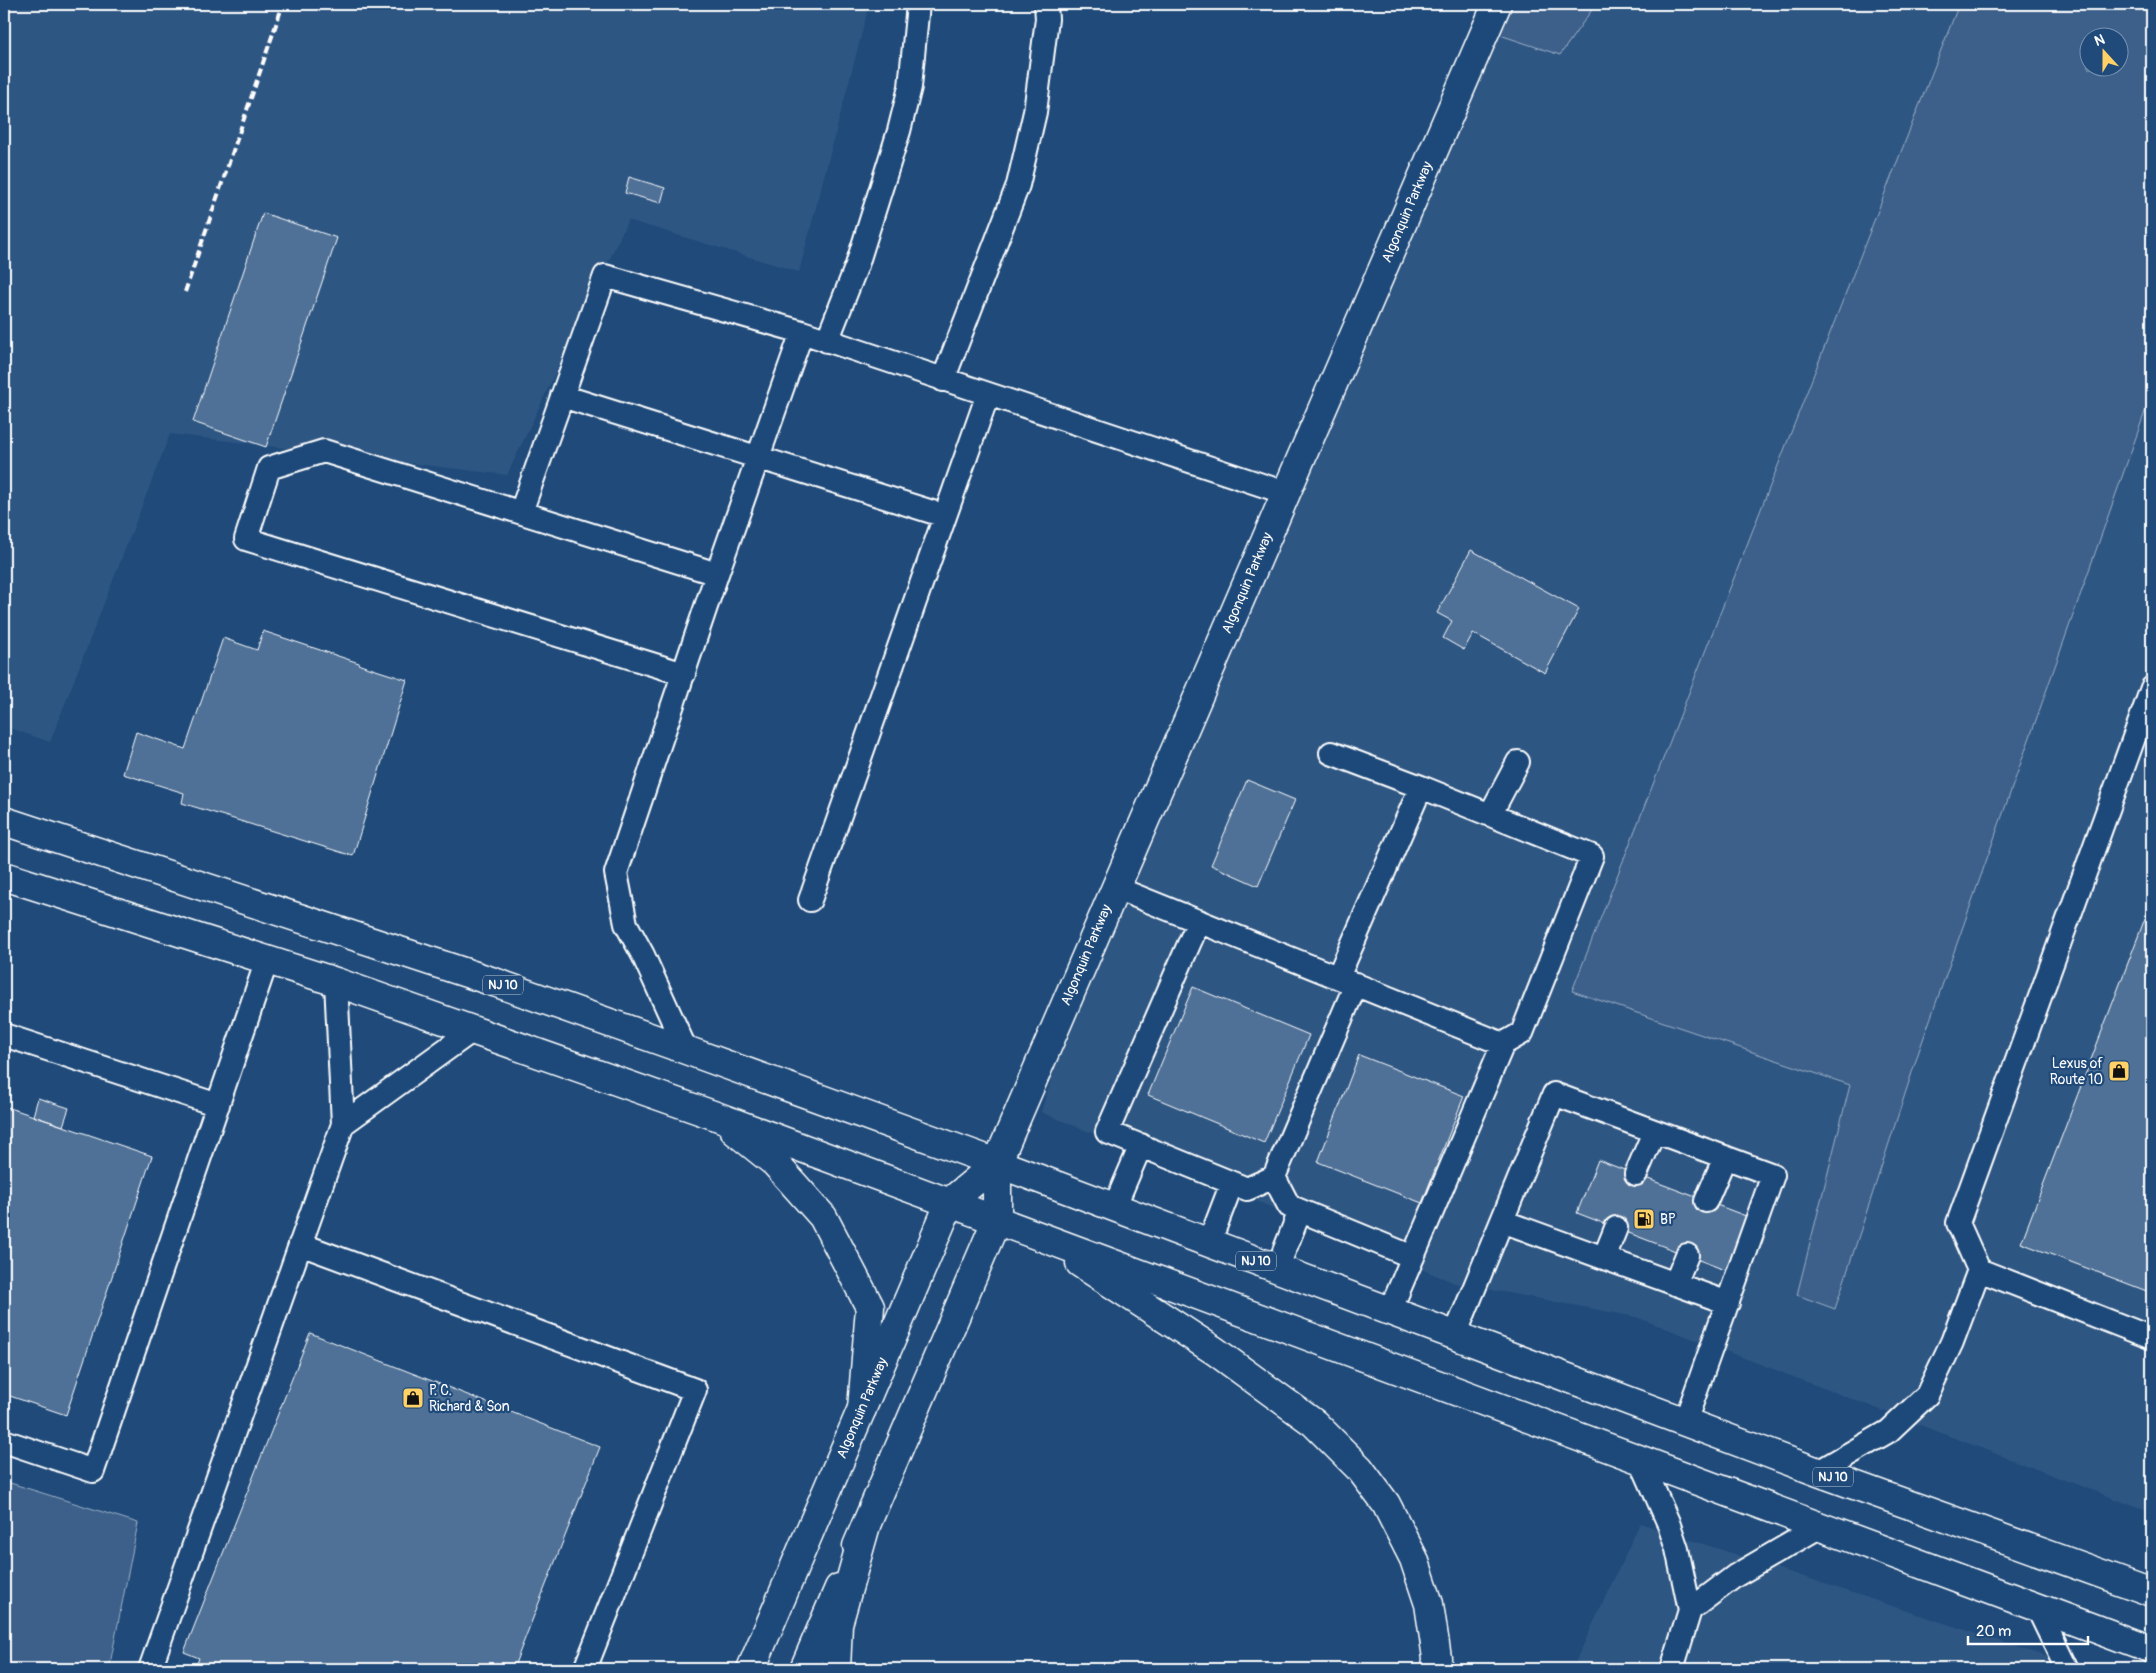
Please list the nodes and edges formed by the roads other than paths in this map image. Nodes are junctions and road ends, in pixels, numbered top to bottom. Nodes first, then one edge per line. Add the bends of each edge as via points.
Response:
1 (918, 4) edge
2 (1046, 4) edge
3 (1497, 4) edge
4 (802, 332) junction
5 (827, 341) junction
6 (943, 380) junction
7 (988, 394) junction
8 (562, 396) junction
9 (758, 457) junction
10 (1286, 493) junction
11 (521, 512) junction
12 (945, 516) junction
13 (717, 574) junction
14 (684, 674) junction
15 (2152, 688) edge
16 (2145, 729) edge
17 (1331, 753) dead end
18 (1518, 762) dead end
19 (1421, 787) junction
20 (1490, 815) junction
21 (4, 821) edge
22 (4, 876) edge
23 (1116, 888) junction
24 (810, 900) dead end
25 (1199, 921) junction
26 (267, 960) junction
27 (1347, 981) junction
28 (336, 982) junction
29 (474, 1030) junction
30 (4, 1035) edge
31 (1503, 1044) junction
32 (686, 1050) junction
33 (218, 1105) junction
34 (716, 1116) junction
35 (343, 1124) junction
36 (1654, 1132) junction
37 (1141, 1146) junction
38 (1725, 1157) junction
39 (997, 1163) junction
40 (1636, 1174) dead end
41 (1274, 1177) junction
42 (1232, 1183) junction
43 (1706, 1201) dead end
44 (950, 1202) junction
45 (1114, 1208) junction
46 (1300, 1211) junction
47 (997, 1219) junction
48 (1502, 1221) junction
49 (1616, 1228) dead end
50 (1037, 1235) junction
51 (1209, 1243) junction
52 (300, 1244) junction
53 (1686, 1255) dead end
54 (1413, 1257) junction
55 (1604, 1258) junction
56 (1277, 1269) junction
57 (1979, 1270) junction
58 (1675, 1284) junction
59 (1728, 1303) junction
60 (1390, 1311) junction
61 (1455, 1335) junction
62 (2152, 1338) edge
63 (862, 1409) junction
64 (1685, 1422) junction
65 (4, 1441) edge
66 (1641, 1461) junction
67 (1818, 1472) junction
68 (866, 1525) junction
69 (1819, 1527) junction
70 (2152, 1592) edge
71 (2038, 1609) junction
72 (1690, 1610) junction
73 (2152, 1650) edge
74 (150, 1669) edge
75 (585, 1669) edge
76 (751, 1669) edge
77 (804, 1669) edge
78 (836, 1669) edge
79 (1436, 1669) edge
80 (1672, 1669) edge
81 (2067, 1669) edge

1 - 5 lane via 910,87 860,256
2 - 6 lane via 1047,19 1035,112 1018,185
3 - 10 main road, Algonquin Parkway
4 - 5 lane
4 - 8 lane via 605,276
4 - 9 lane
5 - 6 lane
6 - 7 lane
7 - 10 lane
7 - 12 lane
8 - 9 lane
8 - 11 lane
9 - 12 lane
9 - 13 lane
10 - 23 main road, Algonquin Parkway
11 - 13 lane
11 - 14 lane via 324,451 268,468 246,539
12 - 24 lane
13 - 14 lane
14 - 32 lane via 616,873 626,924
15 - 16 lane
16 - 57 lane via 1958,1223
17 - 19 lane
18 - 20 lane
19 - 20 lane
19 - 27 lane
20 - 31 lane via 1592,856 1522,1033
21 - 32 main road, NJ 10 via 497,983
22 - 26 main road
23 - 25 lane
23 - 39 main road, Algonquin Parkway
25 - 27 lane
25 - 37 lane via 1107,1132
26 - 28 main road
26 - 33 lane
27 - 31 lane
27 - 41 lane
28 - 29 main road
28 - 35 lane
29 - 34 main road
29 - 35 lane
30 - 33 lane
31 - 54 lane
32 - 39 main road, NJ 10
33 - 65 lane via 93,1472
34 - 44 main road
34 - 63 main road via 775,1163 823,1217 870,1307
35 - 52 lane
36 - 38 lane
36 - 40 lane
36 - 48 lane via 1554,1094
37 - 42 lane
37 - 45 lane
38 - 43 lane
38 - 59 lane via 1773,1175
39 - 44 main road, Algonquin Parkway
39 - 45 main road, NJ 10
39 - 47 main road, Algonquin Parkway
41 - 42 lane via 1247,1189
41 - 46 lane via 1289,1206
42 - 51 lane
44 - 47 main road
44 - 63 main road, Algonquin Parkway
45 - 51 main road, NJ 10
46 - 54 lane
46 - 56 lane
47 - 50 main road
47 - 68 main road, Algonquin Parkway
48 - 55 lane
48 - 61 lane
49 - 55 lane
50 - 66 main road
50 - 79 main road via 1246,1373 1314,1423 1360,1469 1386,1504 1414,1559 1430,1604
51 - 56 main road, NJ 10
52 - 74 lane
52 - 75 lane via 695,1390
53 - 58 lane
54 - 60 lane
55 - 58 lane
56 - 60 main road, NJ 10
57 - 62 lane
57 - 67 lane via 1952,1342 1927,1395 1889,1430
58 - 59 lane
59 - 64 lane
60 - 61 main road, NJ 10
61 - 64 main road, NJ 10
63 - 76 main road, Algonquin Parkway
64 - 67 main road, NJ 10
66 - 69 main road
66 - 72 lane via 1671,1531
67 - 70 main road, NJ 10
68 - 77 main road, Algonquin Parkway
68 - 78 main road via 838,1624
69 - 71 main road
69 - 72 lane via 1735,1576
71 - 73 main road
71 - 81 lane
72 - 80 lane

